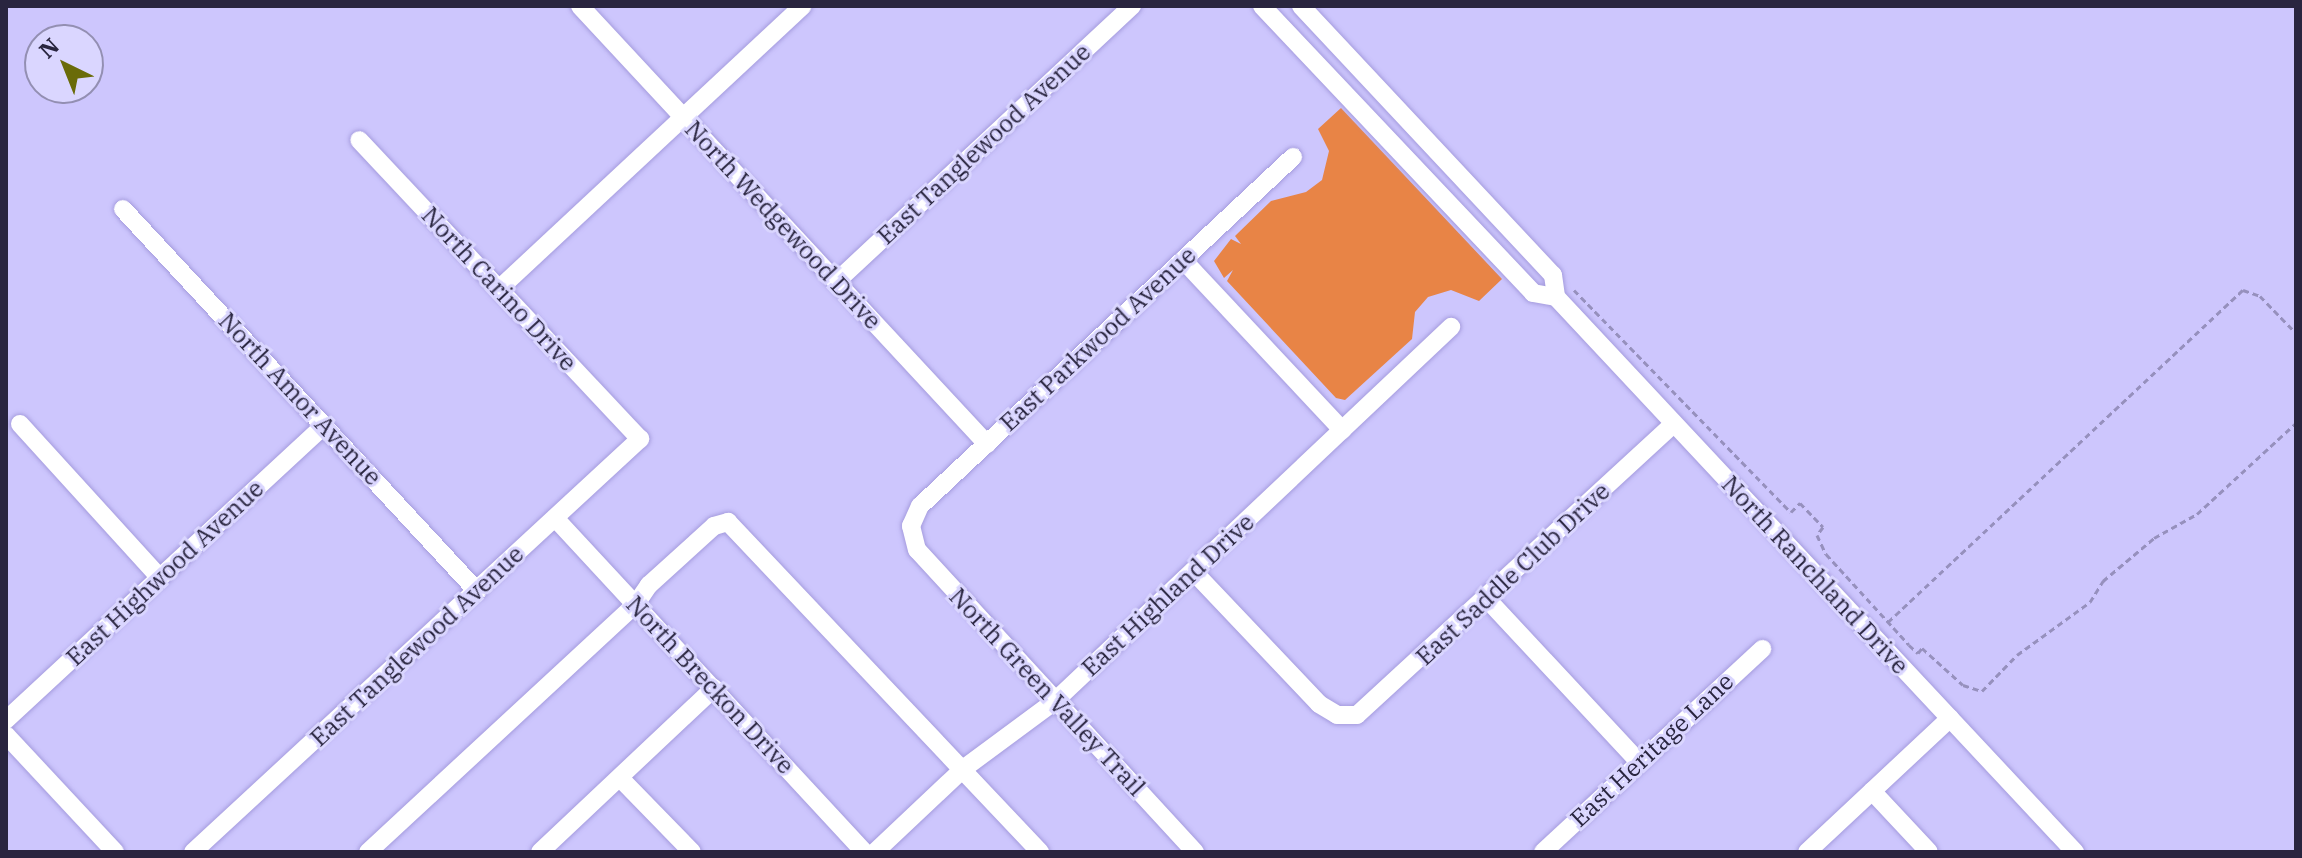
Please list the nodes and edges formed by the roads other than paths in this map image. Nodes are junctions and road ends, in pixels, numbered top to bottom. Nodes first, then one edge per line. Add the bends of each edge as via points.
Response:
1 (580, 6) edge
2 (802, 6) edge
3 (1132, 6) edge
4 (1262, 6) edge
5 (1301, 6) edge
6 (684, 117) junction
7 (359, 140) dead end
8 (1293, 157) dead end
9 (123, 209) dead end
10 (1183, 260) junction
11 (836, 282) junction
12 (499, 289) junction
13 (1556, 297) junction
14 (1451, 327) dead end
15 (20, 424) dead end
16 (1674, 424) junction
17 (325, 425) junction
18 (1342, 430) junction
19 (640, 439) joint
20 (987, 444) junction
21 (555, 518) junction
22 (911, 526) joint
23 (1193, 571) junction
24 (160, 578) junction
25 (477, 591) junction
26 (1487, 599) junction
27 (636, 604) junction
28 (1762, 649) dead end
29 (714, 688) junction
30 (1055, 701) junction
31 (1950, 718) junction
32 (6, 720) edge
33 (6, 735) edge
34 (1639, 762) junction
35 (963, 769) junction
36 (620, 778) junction
37 (1872, 791) junction
38 (115, 852) edge
39 (193, 852) edge
40 (368, 852) edge
41 (540, 852) edge
42 (692, 852) edge
43 (864, 852) edge
44 (875, 852) edge
45 (1040, 852) edge
46 (1195, 852) edge
47 (1543, 852) edge
48 (1807, 852) edge
49 (1929, 852) edge
50 (2075, 852) edge

1 - 6 street, North Wedgewood Drive
2 - 6 street
3 - 11 street, East Tanglewood Avenue
4 - 13 street, North Ranchland Drive via 1533,293
5 - 13 street, North Ranchland Drive via 1553,275
6 - 11 street, North Wedgewood Drive
6 - 12 street
7 - 12 street, North Carino Drive
8 - 10 street, East Parkwood Avenue
9 - 17 street, North Amor Avenue
10 - 18 street
10 - 20 street, East Parkwood Avenue
11 - 20 street, North Wedgewood Drive
12 - 19 street, North Carino Drive
13 - 16 street, North Ranchland Drive
14 - 18 street, East Highland Drive
15 - 24 street
16 - 26 street, East Saddle Club Drive
16 - 31 street, North Ranchland Drive
17 - 24 street, East Highwood Avenue
17 - 25 street, North Amor Avenue
18 - 23 street, East Highland Drive
19 - 21 street, East Tanglewood Avenue
20 - 22 street, East Parkwood Avenue via 920,506
21 - 25 street, East Tanglewood Avenue
21 - 27 street, North Breckon Drive
22 - 30 street, North Green Valley Trail via 917,550
23 - 26 street, East Saddle Club Drive via 1319,704 1348,716 1368,709
23 - 30 street, East Highland Drive
24 - 32 street, East Highwood Avenue
25 - 39 street, East Tanglewood Avenue
26 - 34 street
27 - 29 street, North Breckon Drive
27 - 35 street via 649,585 714,526 734,525
27 - 40 street
28 - 34 street, East Heritage Lane
29 - 36 street
29 - 43 street, North Breckon Drive
30 - 35 street, East Highland Drive
30 - 46 street, North Green Valley Trail
31 - 37 street
31 - 50 street, North Ranchland Drive
33 - 38 street
34 - 47 street, East Heritage Lane
35 - 44 street, East Highland Drive
35 - 45 street
36 - 41 street
36 - 42 street
37 - 48 street
37 - 49 street

